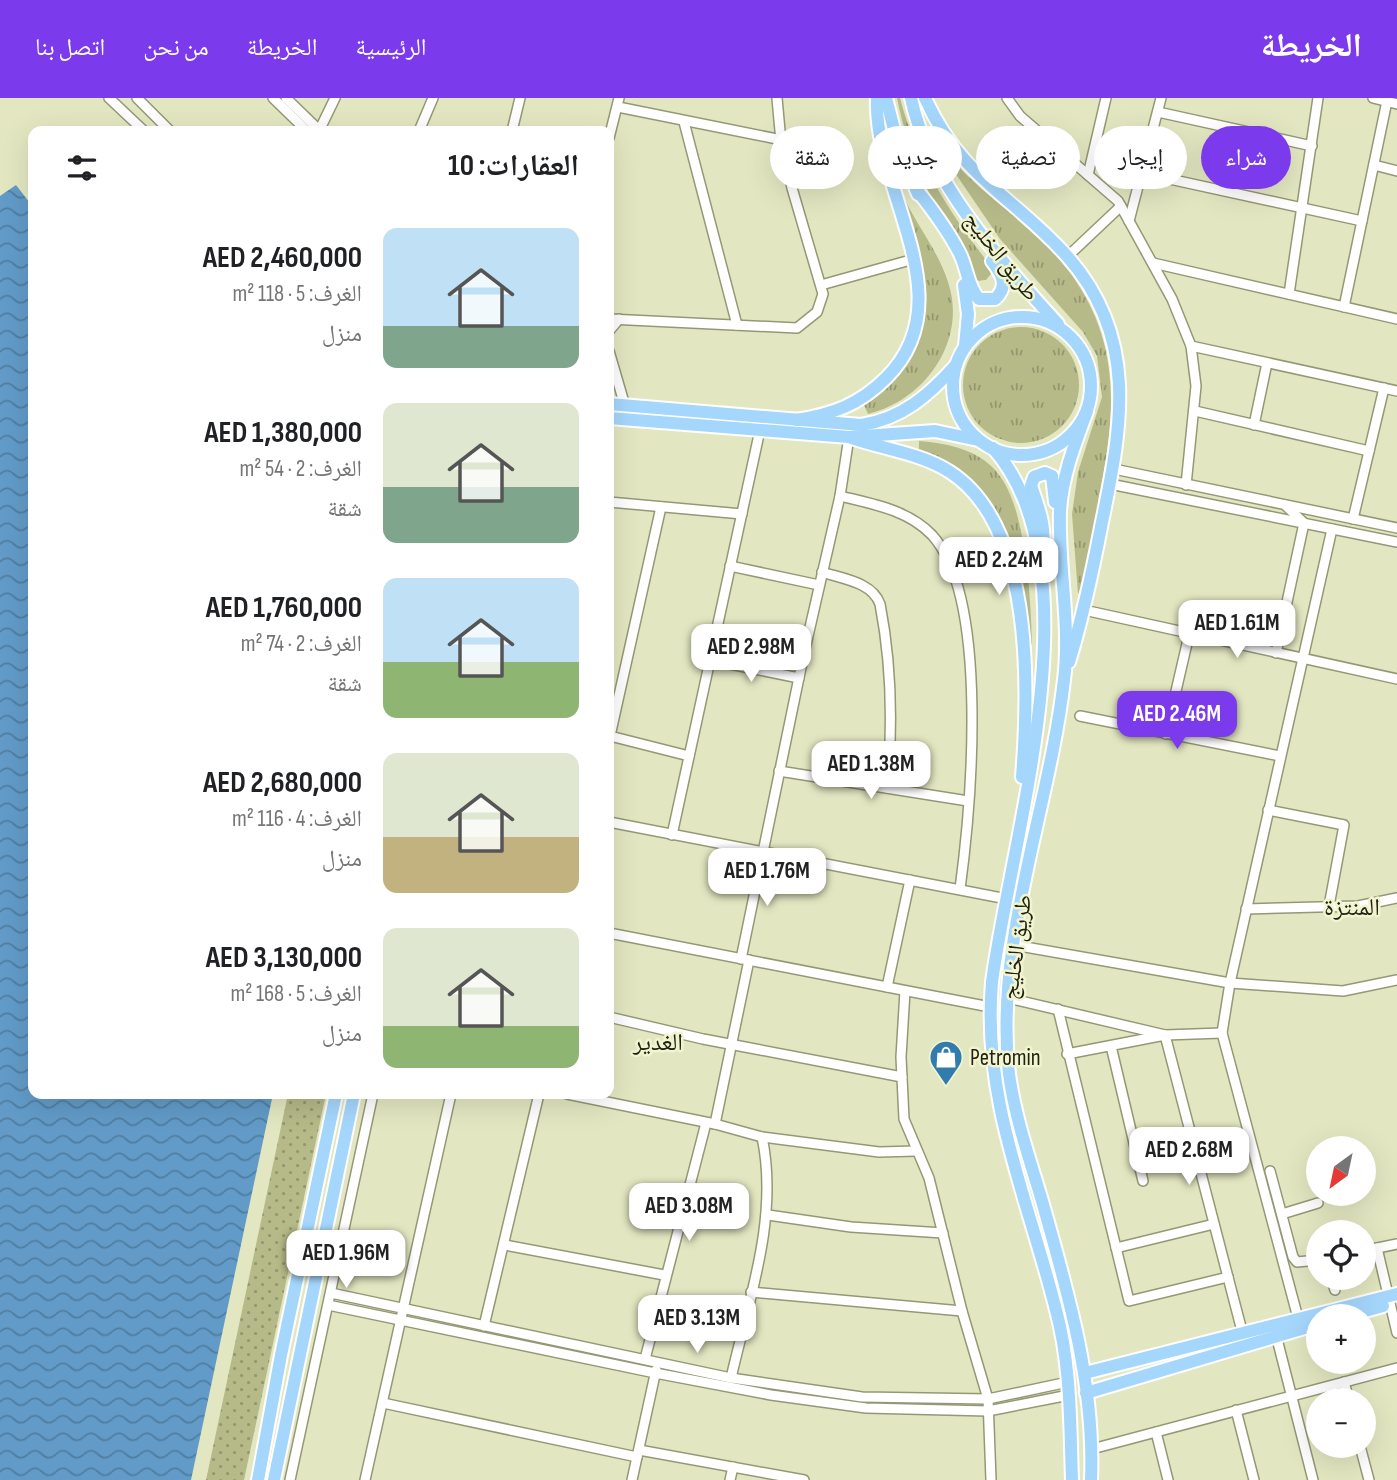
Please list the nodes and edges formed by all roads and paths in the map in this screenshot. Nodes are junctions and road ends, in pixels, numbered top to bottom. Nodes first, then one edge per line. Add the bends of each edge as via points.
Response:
1 (109, 98) edge
2 (137, 98) edge
3 (273, 98) edge
4 (286, 98) edge
5 (335, 98) edge
6 (433, 98) edge
7 (520, 98) edge
8 (776, 98) edge
9 (877, 98) edge
10 (886, 98) edge
11 (911, 98) edge
12 (925, 98) edge
13 (1007, 98) edge
14 (1161, 98) edge
15 (1318, 98) edge
16 (1373, 98) edge
17 (1103, 99) edge
18 (618, 102) edge
19 (1392, 102) edge
20 (1158, 112) junction
21 (684, 122) junction
22 (139, 126) edge
23 (165, 126) edge
24 (302, 126) edge
25 (314, 126) edge
26 (321, 126) edge
27 (421, 126) edge
28 (513, 126) edge
29 (612, 126) edge
30 (780, 126) edge
31 (893, 126) edge
32 (919, 126) edge
33 (1154, 126) edge
34 (770, 138) edge
35 (1312, 146) junction
36 (1374, 165) junction
37 (1397, 171) edge
38 (1088, 175) junction
39 (1187, 183) edge
40 (795, 189) edge
41 (916, 189) joint
42 (950, 189) edge
43 (952, 189) edge
44 (1138, 189) edge
45 (1121, 206) junction
46 (1303, 209) junction
47 (1129, 221) junction
48 (1362, 221) junction
49 (1068, 256) junction
50 (914, 259) junction
51 (1153, 263) junction
52 (821, 285) junction
53 (1289, 294) junction
54 (1344, 307) junction
55 (614, 319) edge
56 (1397, 319) edge
57 (737, 326) junction
58 (1065, 332) junction
59 (965, 346) junction
60 (1191, 346) junction
61 (1267, 363) junction
62 (957, 365) junction
63 (614, 368) edge
64 (1384, 388) junction
65 (1397, 391) edge
66 (614, 405) edge
67 (625, 406) junction
68 (1087, 411) junction
69 (1195, 411) junction
70 (614, 418) edge
71 (796, 420) junction
72 (1254, 425) junction
73 (760, 430) junction
74 (849, 438) junction
75 (980, 441) junction
76 (993, 448) junction
77 (1370, 450) junction
78 (1114, 469) junction
79 (1110, 484) junction
80 (1186, 485) junction
81 (840, 496) junction
82 (614, 502) edge
83 (1285, 505) junction
84 (661, 507) junction
85 (742, 514) junction
86 (1353, 519) junction
87 (1304, 523) junction
88 (1397, 528) edge
89 (1332, 529) junction
90 (1397, 542) edge
91 (1040, 565) junction
92 (1062, 565) junction
93 (730, 566) junction
94 (822, 572) junction
95 (819, 584) junction
96 (1084, 610) junction
97 (1188, 635) junction
98 (1276, 653) junction
99 (1303, 659) junction
100 (710, 660) junction
101 (799, 678) junction
102 (1065, 679) junction
103 (1397, 679) edge
104 (614, 714) edge
105 (1080, 716) dead end
106 (1166, 734) junction
107 (614, 737) edge
108 (689, 756) junction
109 (1280, 756) junction
110 (779, 771) junction
111 (887, 788) junction
112 (968, 801) junction
113 (1268, 810) junction
114 (614, 823) edge
115 (1018, 830) junction
116 (672, 835) junction
117 (762, 852) junction
118 (910, 880) junction
119 (960, 890) junction
120 (1397, 898) edge
121 (1007, 899) junction
122 (1329, 906) junction
123 (1246, 909) junction
124 (614, 934) edge
125 (1014, 945) junction
126 (745, 960) junction
127 (1397, 980) edge
128 (1230, 983) junction
129 (887, 987) junction
130 (905, 991) junction
131 (1007, 998) junction
132 (990, 1007) junction
133 (1058, 1009) junction
134 (614, 1018) edge
135 (1222, 1033) junction
136 (1165, 1035) junction
137 (731, 1045) junction
138 (1111, 1046) junction
139 (1068, 1054) junction
140 (902, 1077) junction
141 (335, 1099) edge
142 (353, 1099) edge
143 (372, 1099) edge
144 (450, 1099) edge
145 (538, 1099) edge
146 (592, 1099) edge
147 (711, 1123) junction
148 (762, 1137) junction
149 (916, 1151) junction
150 (1270, 1171) dead end
151 (1143, 1181) dead end
152 (1308, 1206) edge
153 (768, 1214) junction
154 (1282, 1214) junction
155 (1214, 1224) junction
156 (943, 1233) junction
157 (1397, 1244) edge
158 (505, 1245) junction
159 (1116, 1248) junction
160 (1377, 1248) joint
161 (1306, 1261) edge
162 (664, 1275) junction
163 (1228, 1277) junction
164 (751, 1292) junction
165 (331, 1293) junction
166 (1393, 1299) edge
167 (328, 1305) junction
168 (1376, 1305) edge
169 (404, 1308) junction
170 (962, 1311) junction
171 (1298, 1318) junction
172 (401, 1320) junction
173 (484, 1326) junction
174 (1306, 1327) edge
175 (1242, 1331) junction
176 (1397, 1333) edge
177 (1276, 1335) junction
178 (645, 1359) junction
179 (657, 1362) junction
180 (1397, 1368) edge
181 (655, 1373) junction
182 (1084, 1373) junction
183 (731, 1378) junction
184 (1344, 1382) junction
185 (1069, 1388) junction
186 (1346, 1388) edge
187 (1086, 1393) junction
188 (1291, 1396) junction
189 (988, 1399) junction
190 (383, 1403) junction
191 (1236, 1410) junction
192 (988, 1411) junction
193 (1156, 1432) junction
194 (1092, 1449) junction
195 (638, 1454) junction
196 (1363, 1458) edge
197 (733, 1467) junction
198 (258, 1480) edge
199 (274, 1480) edge
200 (290, 1480) edge
201 (365, 1480) edge
202 (632, 1480) edge
203 (730, 1480) edge
204 (804, 1480) edge
205 (991, 1480) edge
206 (1072, 1480) edge
207 (1091, 1480) edge
208 (1168, 1480) edge
209 (1254, 1480) edge
210 (1313, 1480) edge
211 (1369, 1480) edge

1 - 22 street
2 - 23 street
3 - 24 street
4 - 25 street
5 - 26 street
6 - 27 street
7 - 28 street
8 - 30 street
9 - 50 main road via 881,147
10 - 31 main road, طريق الخليج
11 - 32 main road, طريق الخليج
12 - 49 main road via 944,135 968,166
13 - 38 street via 1020,116
14 - 20 street
15 - 35 street
16 - 19 street
17 - 38 street
18 - 21 street
18 - 29 street
19 - 36 street
20 - 33 street
20 - 35 street
21 - 34 street
21 - 57 street
35 - 46 street
36 - 37 street
36 - 48 street
38 - 45 street
39 - 46 street
40 - 52 street
41 - 42 main road via 961,256 973,293 979,299 995,299 1003,276 962,220
41 - 59 main road, طريق الخليج via 961,274 968,314
43 - 58 main road, طريق الخليج via 1003,262
44 - 47 street
45 - 47 street
45 - 49 street
46 - 48 street
46 - 53 street
47 - 51 street
48 - 54 street
49 - 78 main road via 1098,305 1115,352 1122,399
50 - 52 street
50 - 71 main road via 918,314 894,371 852,406
51 - 53 street
51 - 60 street
52 - 57 street via 817,312 797,328
53 - 54 street
54 - 56 street
55 - 57 street
58 - 59 main road via 1026,317 1006,319 986,327
58 - 68 main road via 1080,348 1088,368 1091,390
59 - 62 main road
60 - 61 street
60 - 69 street
61 - 64 street
61 - 72 street
62 - 71 main road via 918,403 884,421 851,425
62 - 75 main road via 956,406 962,421
63 - 67 street
64 - 65 street
64 - 77 street
66 - 67 main road
67 - 71 main road
68 - 76 main road via 1069,436 1044,452 1024,455
68 - 92 main road, طريق الخليج via 1063,489
69 - 72 street
69 - 80 street
70 - 73 main road
72 - 77 street
73 - 74 main road
73 - 85 street
74 - 75 main road via 934,431
74 - 81 street
74 - 115 main road via 949,471 977,496 999,533 1014,586 1023,648 1026,721
75 - 76 main road
76 - 91 main road, طريق الخليج via 1029,504
77 - 86 street
78 - 79 main road
78 - 80 street
79 - 87 street
79 - 96 main road
80 - 83 street
81 - 94 street
81 - 112 street via 898,511 917,523 943,550 952,570 969,663
82 - 84 street
83 - 86 street
83 - 87 street
84 - 85 street
84 - 104 street
85 - 93 street
86 - 88 street
87 - 89 street
87 - 98 street
89 - 90 street
89 - 99 street
91 - 92 main road via 1045,543 1031,486 1034,477 1045,473 1054,480
91 - 115 main road, طريق الخليج via 1044,671 1036,745
92 - 102 main road, طريق الخليج
93 - 95 street
93 - 100 street
94 - 95 street
94 - 111 street via 866,586 880,604 891,665
95 - 101 street
96 - 97 street
96 - 102 main road
97 - 98 street
97 - 106 street
98 - 99 street
99 - 103 street
99 - 109 street
100 - 101 street
100 - 108 street
101 - 110 street
102 - 125 main road, طريق الخليج
105 - 106 street
106 - 109 street
107 - 108 street
108 - 116 street
109 - 113 street
110 - 111 street
110 - 117 street
111 - 112 street
112 - 119 street
113 - 122 street via 1344,825
113 - 123 street
114 - 116 street
115 - 121 main road, طريق الخليج
116 - 117 street
117 - 118 street
117 - 126 street
118 - 119 street
118 - 129 street
119 - 121 street
120 - 122 street
121 - 132 main road, طريق الخليج
122 - 123 street
123 - 128 street
124 - 126 street
125 - 128 street
125 - 131 main road, طريق الخليج
126 - 129 street
126 - 137 street
127 - 128 street via 1343,991
128 - 135 street
129 - 130 street
130 - 132 street
130 - 140 street
131 - 133 street
131 - 182 main road, طريق الخليج via 1014,1104 1073,1308
132 - 185 main road, طريق الخليج via 998,1105 1057,1312
133 - 136 street
133 - 139 street
134 - 137 street
135 - 136 street
135 - 171 street
136 - 138 street
136 - 155 street
137 - 140 street
137 - 147 street
138 - 139 street
138 - 151 street
139 - 159 street
140 - 149 street via 904,1119
141 - 198 main road
142 - 199 main road
143 - 165 street
144 - 169 street
145 - 158 street
146 - 147 street
147 - 148 street
147 - 162 street
148 - 149 street via 879,1152
148 - 153 street via 768,1165
149 - 156 street via 929,1178
150 - 154 street
152 - 154 street
153 - 156 street via 851,1227
153 - 164 street
154 - 161 street via 1297,1262
155 - 159 street
155 - 163 street
156 - 170 street
157 - 160 street
158 - 162 street
158 - 173 street
159 - 163 street via 1129,1301
160 - 166 street
162 - 178 street
163 - 175 street
164 - 170 street
164 - 183 street
165 - 167 street
165 - 169 street
166 - 168 main road
166 - 171 main road
166 - 176 street
167 - 172 street
167 - 200 street
169 - 172 street
169 - 173 street
170 - 189 street
171 - 175 main road
172 - 181 street
172 - 190 street
173 - 178 street
174 - 177 main road
175 - 182 main road
177 - 187 main road
177 - 188 street
178 - 179 street
179 - 181 street
179 - 183 street
180 - 184 street
181 - 192 street via 866,1408
181 - 195 street
182 - 187 main road, طريق الخليج
183 - 189 street via 862,1397
184 - 186 street
184 - 188 street
185 - 189 street
185 - 192 street
185 - 206 main road, طريق الخليج
187 - 194 main road, طريق الخليج
188 - 191 street
188 - 210 street
189 - 192 street
190 - 195 street
190 - 201 street
191 - 193 street
191 - 209 street
192 - 205 street
193 - 194 street
193 - 208 street
194 - 207 main road, طريق الخليج
195 - 197 street
195 - 202 street
196 - 211 street
197 - 203 street
197 - 204 street

